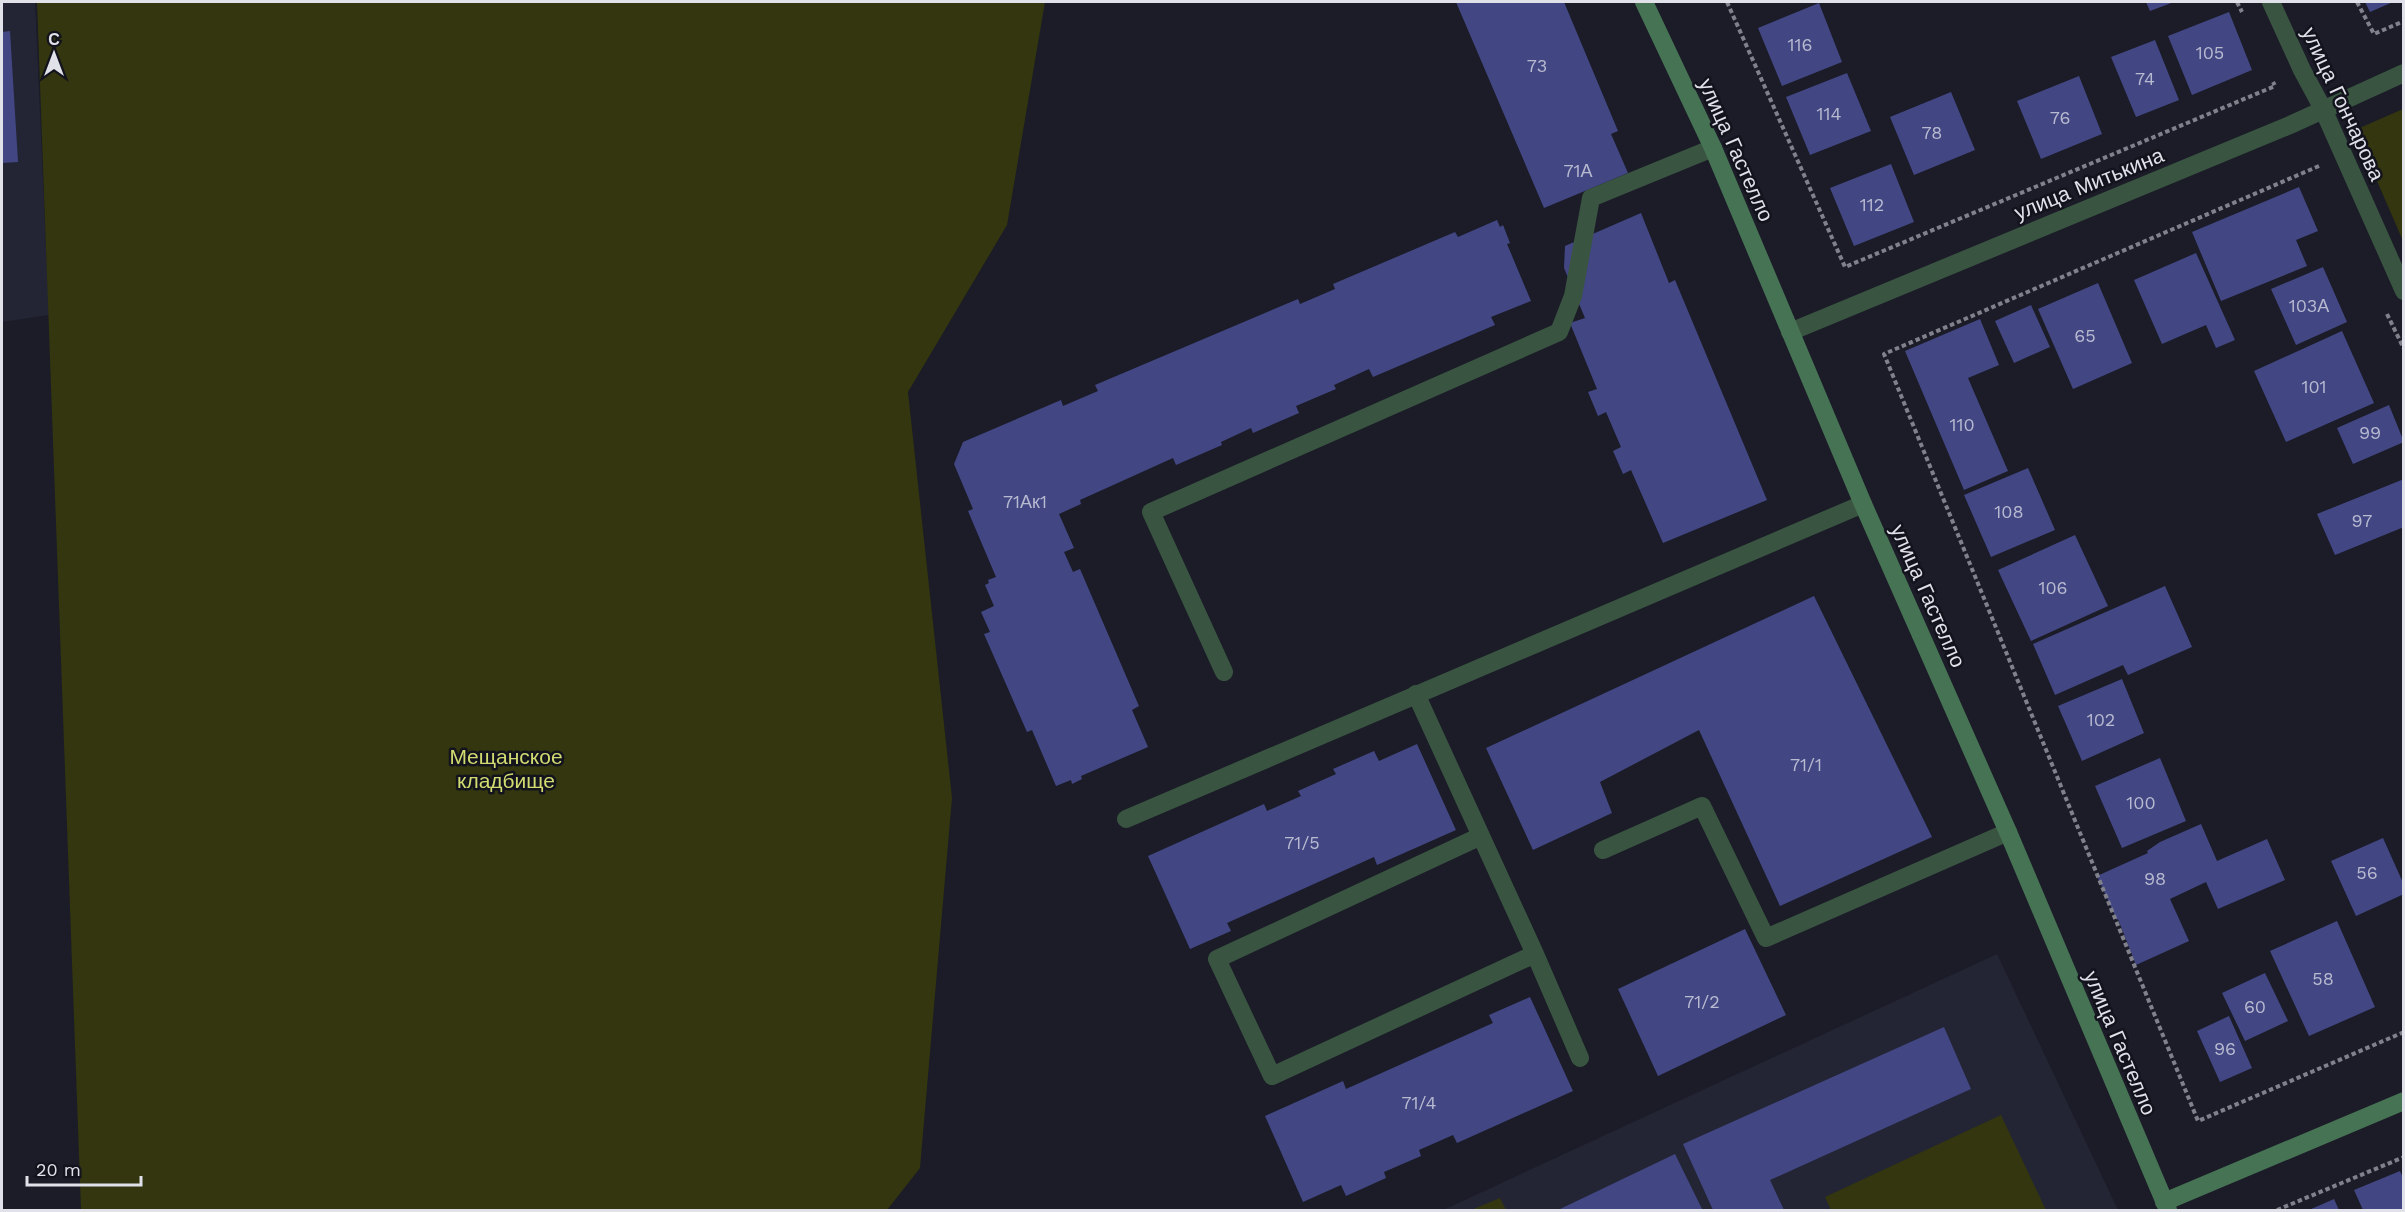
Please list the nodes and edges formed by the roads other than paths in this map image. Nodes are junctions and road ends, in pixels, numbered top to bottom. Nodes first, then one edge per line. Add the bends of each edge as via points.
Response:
1 (1644, 2) edge
2 (2271, 2) edge
3 (2403, 73) edge
4 (2323, 109) junction
5 (1713, 148) junction
6 (2403, 291) edge
7 (1790, 332) junction
8 (1863, 504) junction
9 (1224, 672) dead end
10 (1416, 694) junction
11 (1126, 819) dead end
12 (2008, 832) junction
13 (1481, 836) junction
14 (1603, 850) dead end
15 (1535, 954) junction
16 (1580, 1058) dead end
17 (2403, 1101) edge
18 (2166, 1206) edge

1 - 5 street, улица Гастелло
2 - 4 street, улица Гончарова
3 - 4 street, улица Митькина
4 - 6 street, улица Гончарова
4 - 7 street, улица Митькина
5 - 7 street, улица Гастелло
5 - 9 street via 1591,198 1574,296 1559,332 1151,512
7 - 8 street, улица Гастелло
8 - 10 street
8 - 12 street, улица Гастелло
10 - 11 street
10 - 13 street
12 - 14 street via 1766,938 1702,806
12 - 18 street, улица Гастелло
13 - 15 street
13 - 15 street via 1217,959 1272,1076
15 - 16 street
17 - 18 street

